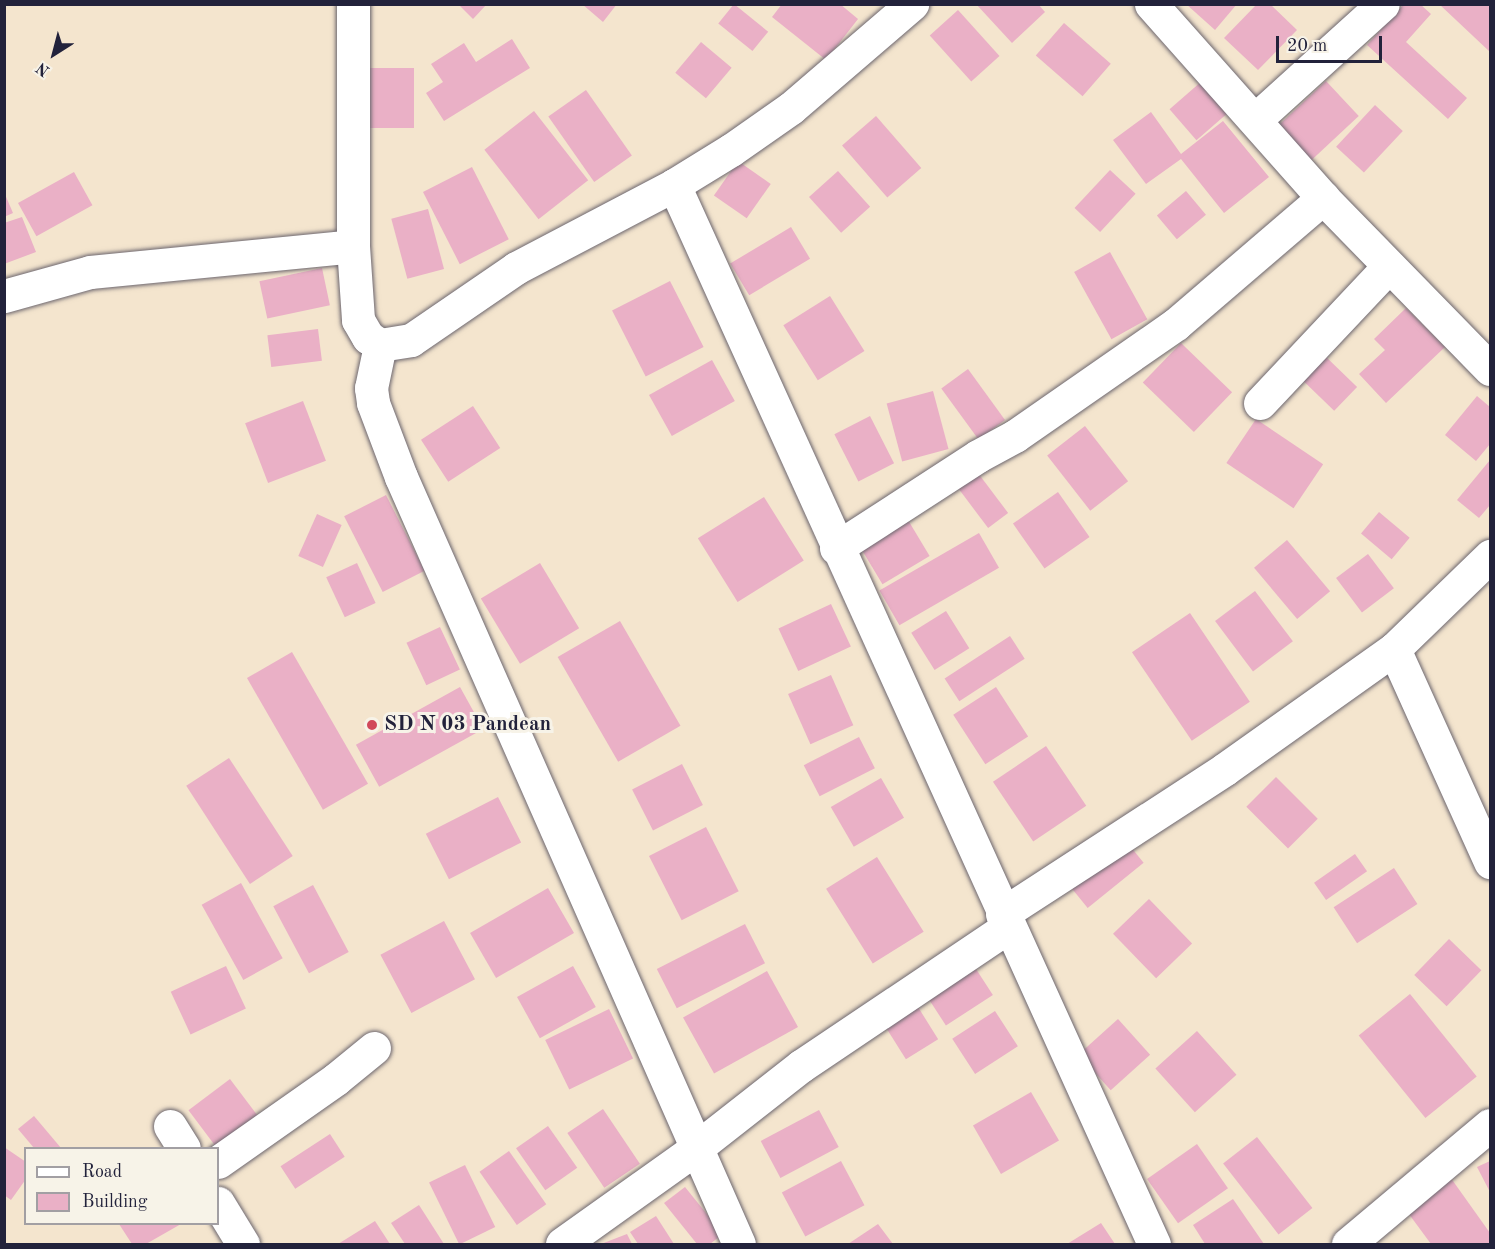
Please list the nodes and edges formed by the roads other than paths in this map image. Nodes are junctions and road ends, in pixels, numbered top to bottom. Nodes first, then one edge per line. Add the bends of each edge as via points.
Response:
1 (353, 4) edge
2 (912, 4) edge
3 (1151, 4) edge
4 (1383, 4) edge
5 (1256, 119) junction
6 (674, 185) junction
7 (1323, 198) junction
8 (353, 246) junction
9 (1389, 266) junction
10 (4, 296) edge
11 (380, 345) junction
12 (1491, 369) edge
13 (1260, 403) dead end
14 (836, 548) junction
15 (1491, 556) edge
16 (1394, 649) junction
17 (1491, 862) edge
18 (1005, 920) junction
19 (374, 1048) dead end
20 (1491, 1125) edge
21 (695, 1149) junction
22 (219, 1161) edge
23 (219, 1205) edge
24 (243, 1245) edge
25 (562, 1245) edge
26 (739, 1245) edge
27 (1154, 1245) edge
28 (1348, 1245) edge

1 - 8 street
2 - 6 street via 791,108
3 - 5 street
4 - 5 street
5 - 7 street
6 - 11 street via 516,268 411,340
6 - 14 street
7 - 9 street
7 - 14 street via 1176,324 1015,436
8 - 10 street via 90,272
8 - 11 street via 358,320 368,337
9 - 12 street
9 - 13 street
11 - 21 street via 372,395 401,477
14 - 18 street
15 - 16 street
16 - 17 street
16 - 18 street
18 - 21 street via 801,1066
18 - 27 street
19 - 22 street
20 - 28 street
21 - 25 street
21 - 26 street
23 - 24 street

